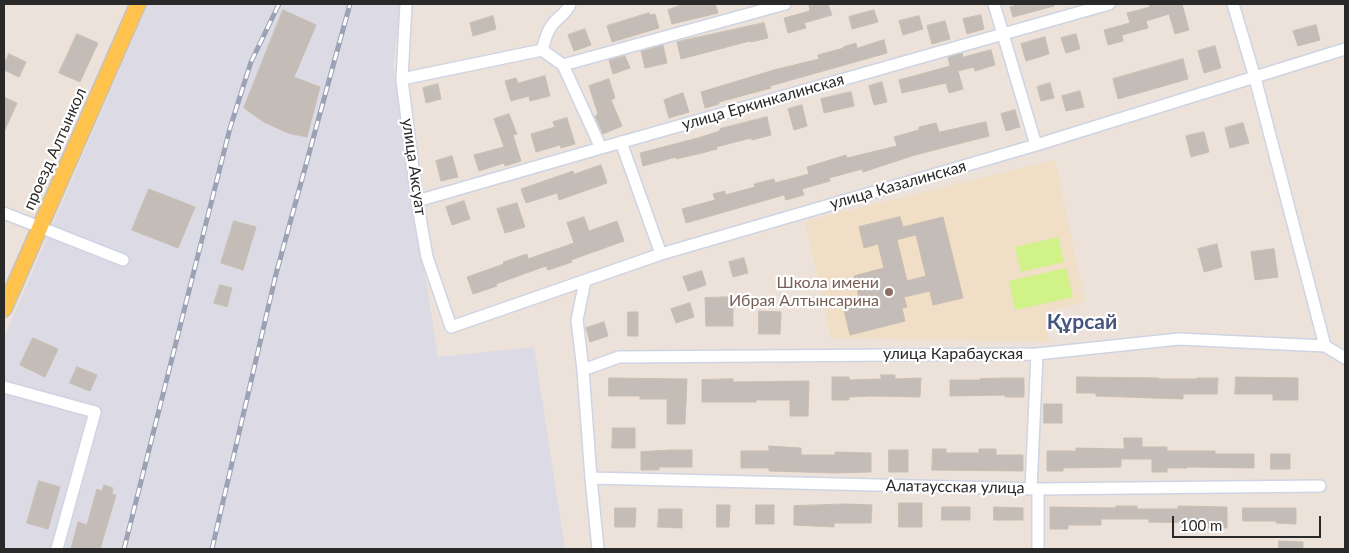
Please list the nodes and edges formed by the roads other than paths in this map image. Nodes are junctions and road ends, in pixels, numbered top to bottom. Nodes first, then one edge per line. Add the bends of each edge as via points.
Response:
1 (138, 4) edge
2 (406, 4) edge
3 (785, 4) edge
4 (994, 4) edge
5 (1109, 4) edge
6 (1233, 4) edge
7 (573, 5) edge
8 (1002, 34) junction
9 (1345, 48) edge
10 (542, 50) junction
11 (563, 64) junction
12 (1255, 78) junction
13 (402, 79) junction
14 (621, 142) junction
15 (1036, 145) junction
16 (601, 148) junction
17 (417, 202) junction
18 (4, 213) edge
19 (40, 227) junction
20 (661, 254) junction
21 (123, 260) dead end
22 (585, 281) junction
23 (4, 309) edge
24 (451, 327) joint
25 (1325, 346) junction
26 (1036, 354) junction
27 (1345, 358) edge
28 (583, 370) junction
29 (4, 388) edge
30 (591, 478) junction
31 (1320, 486) dead end
32 (1035, 489) junction
33 (57, 549) edge
34 (598, 549) edge
35 (1038, 549) edge

1 - 19 main road, проезд Алтынкол
2 - 13 street, улица Аксуат
3 - 11 street
4 - 8 street
5 - 8 street, улица Еркинкалинская
6 - 12 street
7 - 10 street via 553,23
8 - 14 street, улица Еркинкалинская
8 - 15 street
9 - 12 street, улица Казалинская
10 - 11 street
10 - 13 street
11 - 16 street
12 - 15 street, улица Казалинская
12 - 25 street
13 - 17 street, улица Аксуат
14 - 16 street, улица Еркинкалинская
14 - 20 street
15 - 20 street, улица Казалинская
16 - 17 street, улица Еркинкалинская
17 - 24 street, улица Аксуат via 427,256
18 - 19 street
19 - 21 street
19 - 23 main road, проезд Алтынкол
20 - 22 street, улица Казалинская
22 - 24 street, улица Казалинская
22 - 28 street via 577,320
25 - 26 street, улица Карабауская via 1179,340
25 - 27 street
26 - 28 street, улица Карабауская via 618,357
26 - 32 street
28 - 30 street
29 - 33 street via 95,412
30 - 32 street, Алатаусская улица
30 - 34 street
31 - 32 street, Алатаусская улица
32 - 35 street

